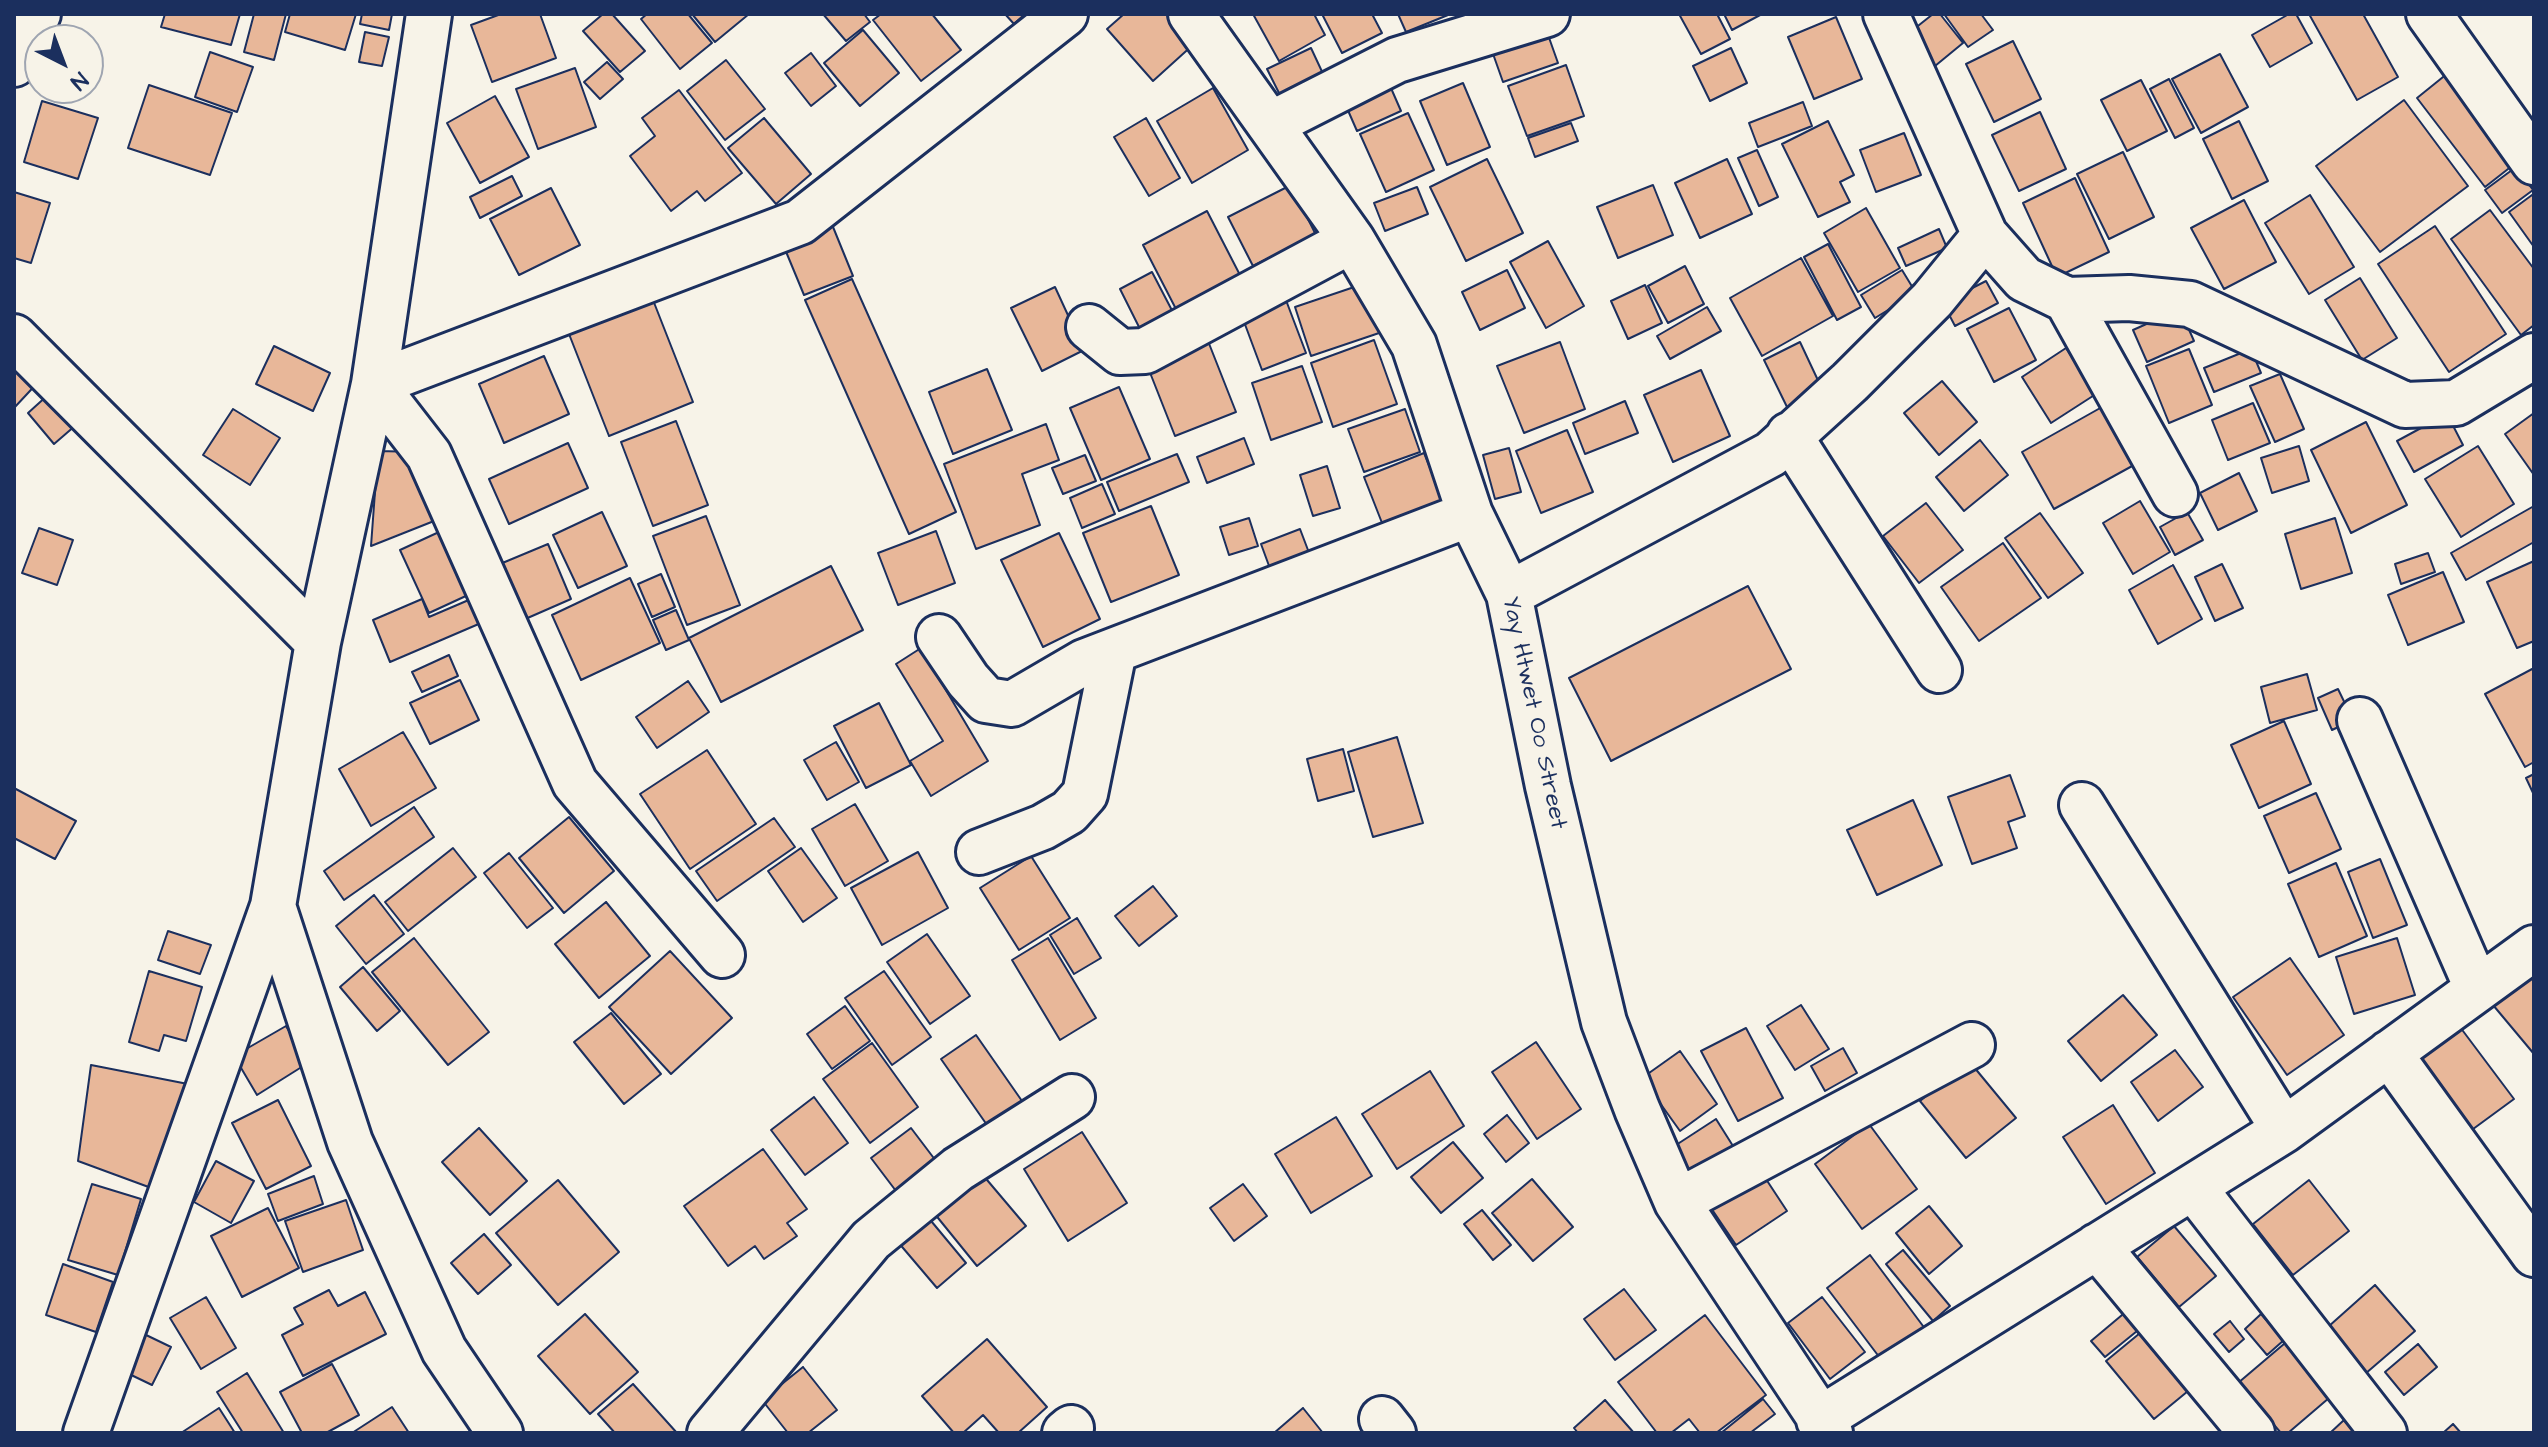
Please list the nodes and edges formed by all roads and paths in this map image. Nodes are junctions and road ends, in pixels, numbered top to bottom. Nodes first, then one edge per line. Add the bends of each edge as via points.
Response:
1 (38, 14) edge
2 (429, 14) edge
3 (1065, 14) edge
4 (1191, 14) edge
5 (1547, 14) edge
6 (1886, 14) edge
7 (2429, 14) edge
8 (14, 64) edge
9 (1271, 124) junction
10 (2534, 162) edge
11 (1985, 235) junction
12 (1352, 240) junction
13 (2067, 300) junction
14 (1089, 327) dead end
15 (14, 337) edge
16 (2534, 356) edge
17 (374, 384) junction
18 (1789, 435) junction
19 (2175, 494) dead end
20 (1470, 514) junction
21 (1509, 594) junction
22 (939, 637) dead end
23 (318, 642) junction
24 (1114, 651) junction
25 (1939, 670) dead end
26 (2360, 720) dead end
27 (2082, 805) dead end
28 (979, 852) dead end
29 (273, 906) junction
30 (2534, 948) edge
31 (722, 955) dead end
32 (2477, 988) junction
33 (1972, 1045) dead end
34 (2389, 1053) junction
35 (1072, 1097) dead end
36 (2284, 1130) junction
37 (2193, 1187) junction
38 (1677, 1202) junction
39 (2097, 1246) junction
40 (2534, 1254) edge
41 (1824, 1426) edge
42 (86, 1433) edge
43 (500, 1433) edge
44 (710, 1433) edge
45 (2252, 1433) edge
46 (2384, 1433) edge

1 - 8 street
2 - 17 street
3 - 17 street via 800,222
4 - 9 street, Yay Htwet Oo Street
5 - 9 street via 1397,60
6 - 11 street
7 - 10 street
9 - 12 street, Yay Htwet Oo Street
11 - 13 street via 2024,279
11 - 18 street via 1932,300
12 - 14 street via 1145,351 1120,352
12 - 20 street, Yay Htwet Oo Street via 1414,345
13 - 16 street via 2129,298 2190,304 2405,405 2456,403
13 - 19 street
15 - 23 street
17 - 23 street
17 - 31 street via 429,455 575,783
18 - 21 street via 1771,454
18 - 25 street
20 - 21 street, Yay Htwet Oo Street
20 - 24 street
21 - 38 street, Yay Htwet Oo Street via 1604,1022
22 - 24 street via 986,700 1012,704 1084,662
23 - 29 street
24 - 28 street via 1085,794 1069,812 1043,827
26 - 32 street
27 - 36 street
29 - 42 street
29 - 43 street via 350,1142 444,1350
30 - 32 street
32 - 34 street
33 - 38 street
34 - 36 street
34 - 40 street
35 - 44 street via 958,1169 871,1240
36 - 37 street
37 - 39 street
37 - 46 street
38 - 41 street, Yay Htwet Oo Street
39 - 41 street
39 - 45 street

